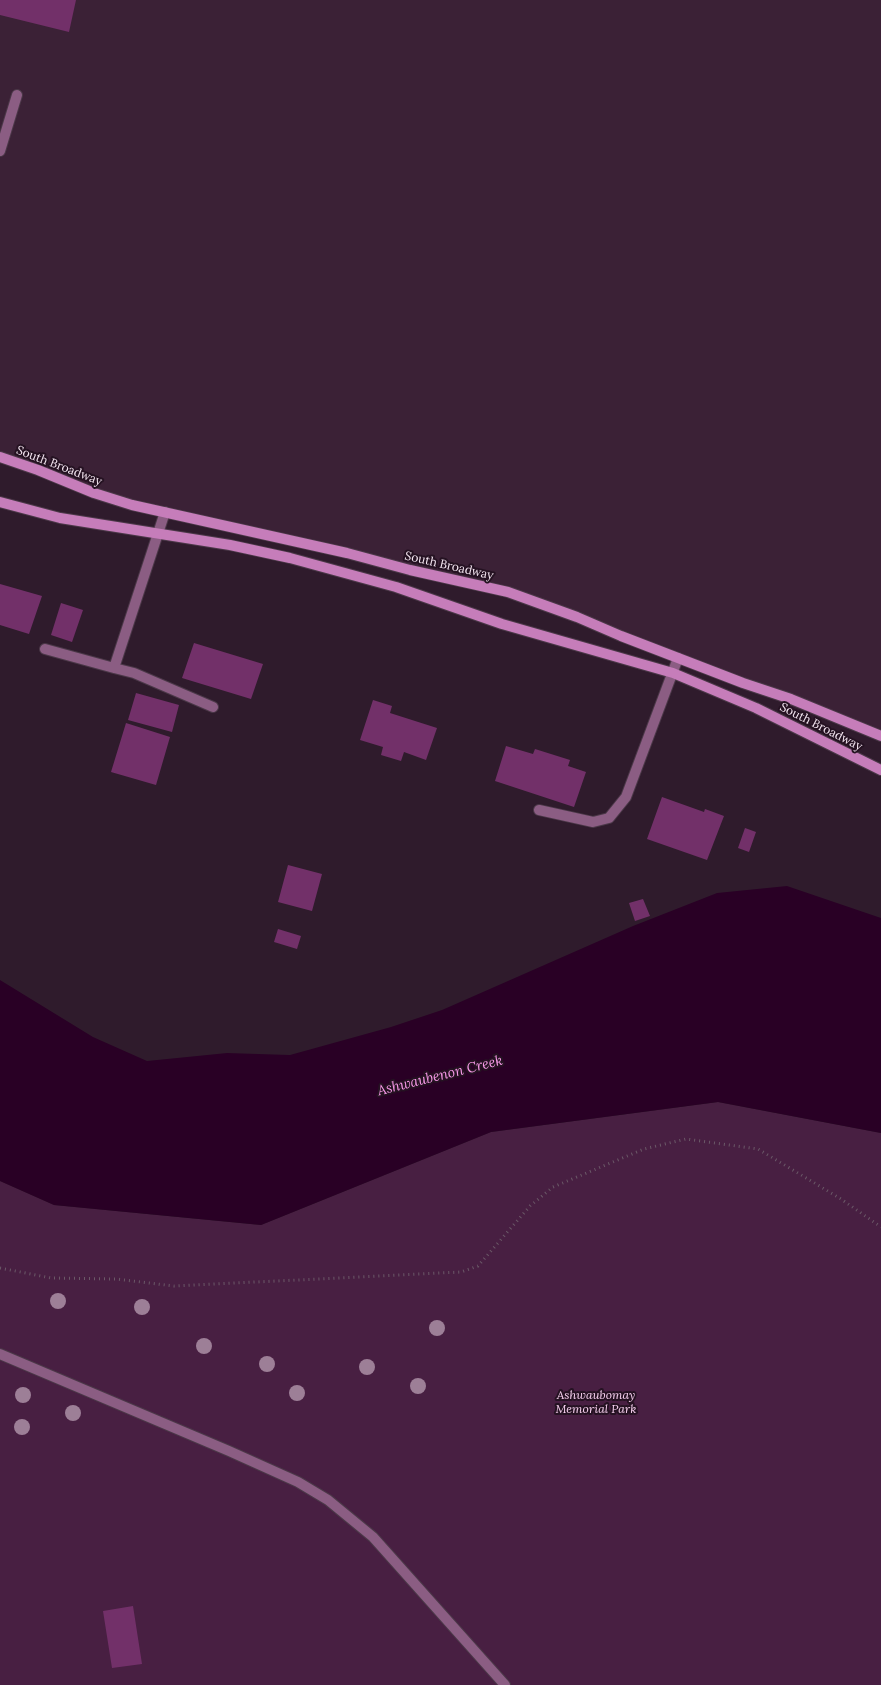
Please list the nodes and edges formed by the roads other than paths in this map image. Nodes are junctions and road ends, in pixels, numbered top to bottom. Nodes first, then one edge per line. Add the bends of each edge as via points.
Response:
1 (17, 95) dead end
2 (0, 151) edge
3 (0, 457) edge
4 (0, 502) edge
5 (165, 512) junction
6 (158, 534) junction
7 (45, 650) dead end
8 (678, 658) junction
9 (114, 668) junction
10 (673, 673) junction
11 (213, 707) dead end
12 (881, 736) edge
13 (881, 770) edge
14 (539, 810) dead end
15 (0, 1354) edge
16 (506, 1685) edge

1 - 2 street
3 - 5 street, South Broadway via 94,493
4 - 6 street, South Broadway via 60,518
5 - 6 street
5 - 8 street, South Broadway via 508,592
6 - 9 street
6 - 10 street, South Broadway via 238,547 350,574 502,624
7 - 9 street
8 - 10 street
8 - 12 street, South Broadway
9 - 11 street via 134,673
10 - 13 street, South Broadway via 756,708
10 - 14 street via 626,798 610,818 593,822
15 - 16 street via 298,1482 328,1500 372,1537

